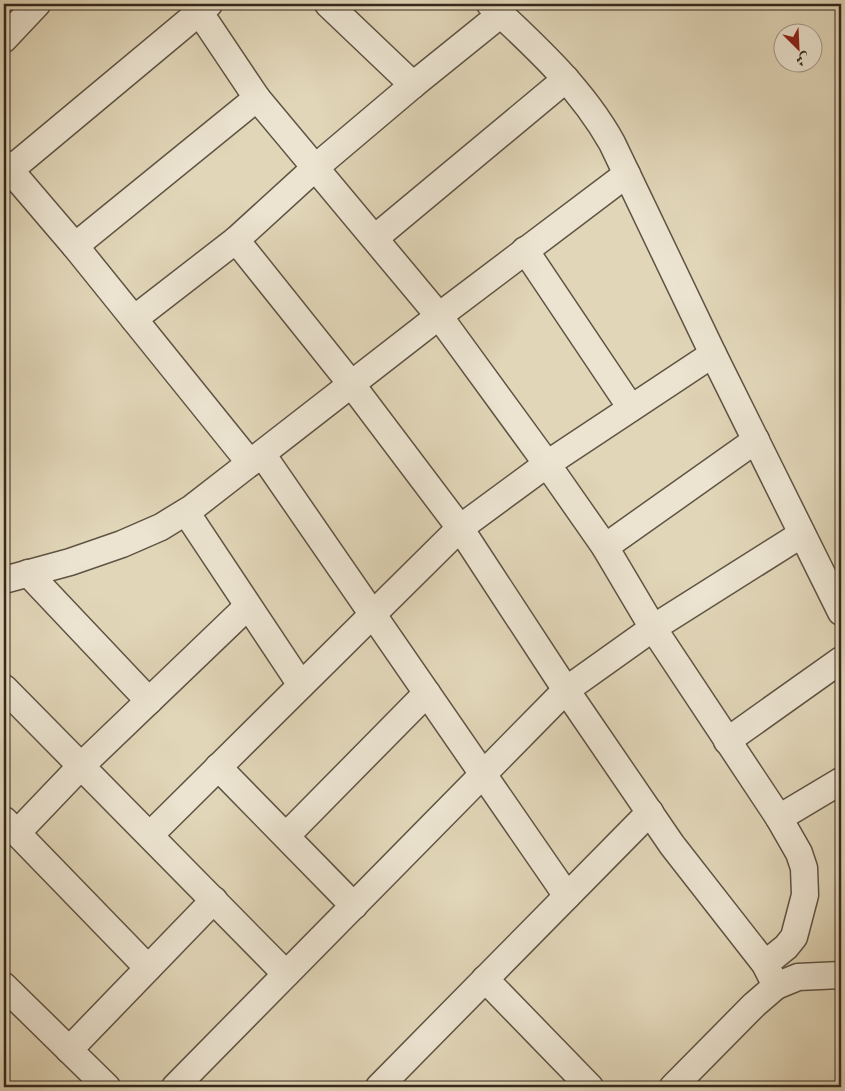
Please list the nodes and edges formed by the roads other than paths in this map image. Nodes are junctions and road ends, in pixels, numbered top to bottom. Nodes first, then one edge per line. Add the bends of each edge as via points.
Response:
1 (328, 4) edge
2 (201, 6) edge
3 (496, 9) edge
4 (566, 79) junction
5 (413, 85) junction
6 (257, 98) junction
7 (7, 167) edge
8 (316, 167) junction
9 (627, 174) junction
10 (375, 238) junction
11 (236, 240) junction
12 (74, 246) junction
13 (525, 250) junction
14 (438, 316) junction
15 (134, 319) junction
16 (714, 354) junction
17 (352, 385) junction
18 (630, 408) junction
19 (756, 440) junction
20 (256, 458) junction
21 (547, 464) junction
22 (186, 512) junction
23 (460, 528) junction
24 (802, 534) junction
25 (604, 547) junction
26 (16, 576) edge
27 (248, 606) junction
28 (841, 612) edge
29 (373, 614) junction
30 (654, 628) junction
31 (841, 660) edge
32 (301, 685) junction
33 (4, 688) edge
34 (566, 690) junction
35 (428, 693) junction
36 (149, 701) junction
37 (727, 741) junction
38 (81, 766) junction
39 (218, 767) junction
40 (483, 774) junction
41 (841, 781) edge
42 (650, 812) junction
43 (779, 818) junction
44 (10, 826) edge
45 (150, 835) junction
46 (286, 836) junction
47 (567, 896) junction
48 (214, 900) junction
49 (354, 906) junction
50 (148, 968) junction
51 (286, 974) junction
52 (770, 975) junction
53 (841, 975) edge
54 (486, 979) junction
55 (4, 986) edge
56 (69, 1050) junction
57 (107, 1087) edge
58 (175, 1087) edge
59 (379, 1087) edge
60 (590, 1087) edge
61 (673, 1087) edge

1 - 5 street
2 - 6 street
2 - 7 street
3 - 4 street
3 - 5 street
4 - 9 street via 601,122
4 - 10 street
5 - 8 street
6 - 8 street
6 - 12 street
7 - 12 street
8 - 10 street
8 - 11 street
9 - 13 street
9 - 16 street
10 - 14 street
11 - 15 street
11 - 17 street
12 - 15 street
13 - 14 street
13 - 18 street
14 - 17 street
14 - 21 street
15 - 20 street
16 - 18 street
16 - 19 street
17 - 20 street
17 - 23 street
18 - 21 street
19 - 24 street
19 - 25 street
20 - 22 street
20 - 29 street
21 - 23 street
21 - 25 street
22 - 26 street via 122,544
22 - 27 street
23 - 29 street
23 - 34 street
24 - 28 street
24 - 30 street
25 - 30 street
26 - 36 street
27 - 32 street
27 - 36 street
29 - 32 street
29 - 35 street
30 - 34 street
30 - 37 street
31 - 37 street
32 - 39 street
33 - 38 street
34 - 40 street
34 - 42 street
35 - 40 street
35 - 46 street
36 - 38 street
37 - 43 street
38 - 44 street
38 - 45 street
39 - 45 street
39 - 46 street
40 - 47 street
40 - 49 street
41 - 43 street
42 - 47 street
42 - 52 street
43 - 52 street via 799,852 804,868 805,895 794,937
44 - 50 street
45 - 48 street
46 - 49 street
47 - 54 street
48 - 50 street
48 - 51 street
49 - 51 street
50 - 56 street
51 - 58 street
52 - 53 street
52 - 61 street via 754,1004
54 - 59 street
54 - 60 street
55 - 56 street
56 - 57 street

